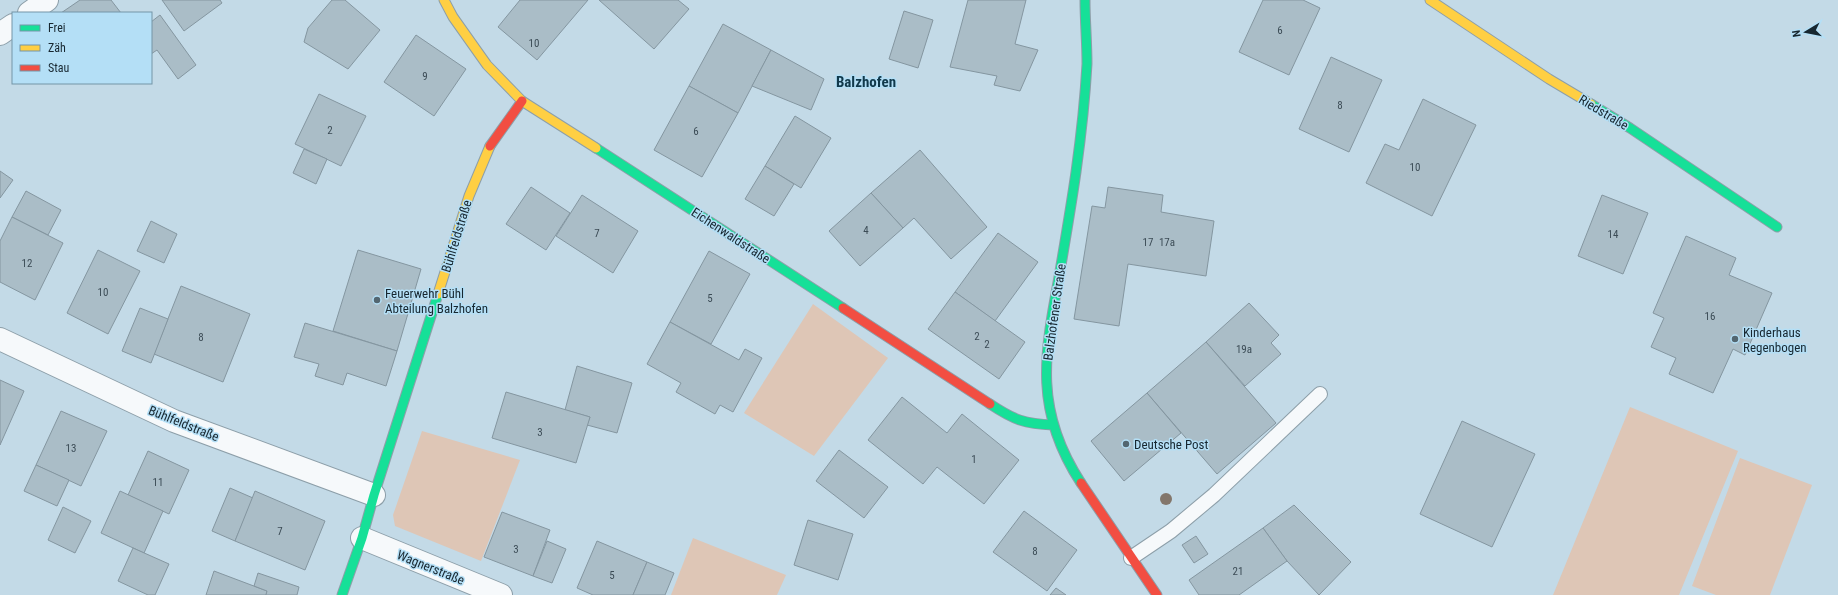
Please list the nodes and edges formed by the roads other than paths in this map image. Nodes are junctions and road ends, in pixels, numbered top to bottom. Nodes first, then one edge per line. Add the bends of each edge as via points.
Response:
1 (47, 0) edge
2 (444, 0) edge
3 (1085, 0) edge
4 (1430, 0) edge
5 (30, 12) edge
6 (12, 26) edge
7 (0, 34) edge
8 (522, 101) junction
9 (1777, 227) dead end
10 (0, 340) edge
11 (1320, 394) dead end
12 (1053, 425) junction
13 (374, 495) junction
14 (362, 538) junction
15 (1131, 558) junction
16 (342, 595) edge
17 (501, 595) edge
18 (1157, 595) edge

1 - 5 street
2 - 8 street, Eichenwaldstraße via 487,65
3 - 12 street, Balzhofener Straße via 1087,71 1082,131 1046,354 1048,399
4 - 9 street, Riedstraße via 1549,80 1630,128
6 - 7 street
8 - 12 street, Eichenwaldstraße via 1006,415 1030,424
8 - 13 street, Bühlfeldstraße via 492,141 480,166
10 - 13 street, Bühlfeldstraße via 174,421
11 - 15 lane via 1214,495 1171,531
12 - 15 street, Balzhofener Straße via 1071,469
13 - 14 street, Bühlfeldstraße
14 - 16 street, Bühlfeldstraße
14 - 17 street, Wagnerstraße
15 - 18 street, Balzhofener Straße

